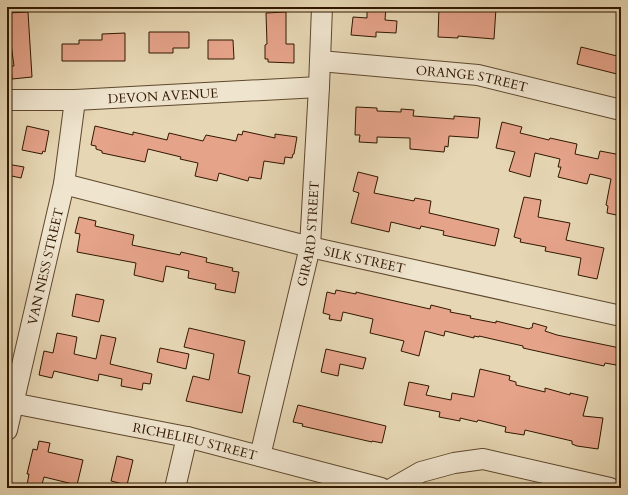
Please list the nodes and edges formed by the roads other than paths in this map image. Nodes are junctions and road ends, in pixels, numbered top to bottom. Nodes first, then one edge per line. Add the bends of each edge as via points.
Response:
1 (322, 7) edge
2 (320, 61) junction
3 (319, 87) junction
4 (7, 100) edge
5 (75, 100) junction
6 (621, 110) edge
7 (64, 184) junction
8 (310, 247) junction
9 (621, 316) edge
10 (10, 402) edge
11 (7, 430) edge
12 (187, 437) junction
13 (260, 456) junction
14 (175, 488) edge
15 (381, 488) edge
16 (393, 488) edge
17 (610, 488) edge

1 - 2 street, GIRARD STREET
2 - 3 street, GIRARD STREET
2 - 6 street, ORANGE STREET via 478,75
3 - 5 street, DEVON AVENUE
3 - 8 street, GIRARD STREET
4 - 5 street, DEVON AVENUE
5 - 7 street, VAN NESS STREET
7 - 8 street, SILK STREET
7 - 10 street, VAN NESS STREET
8 - 9 street, SILK STREET
8 - 13 street, GIRARD STREET
10 - 11 street, VAN NESS STREET
10 - 12 street, RICHELIEU STREET
12 - 13 street, RICHELIEU STREET
12 - 14 street
13 - 15 street, RICHELIEU STREET
16 - 17 street via 421,472 454,463 484,459

